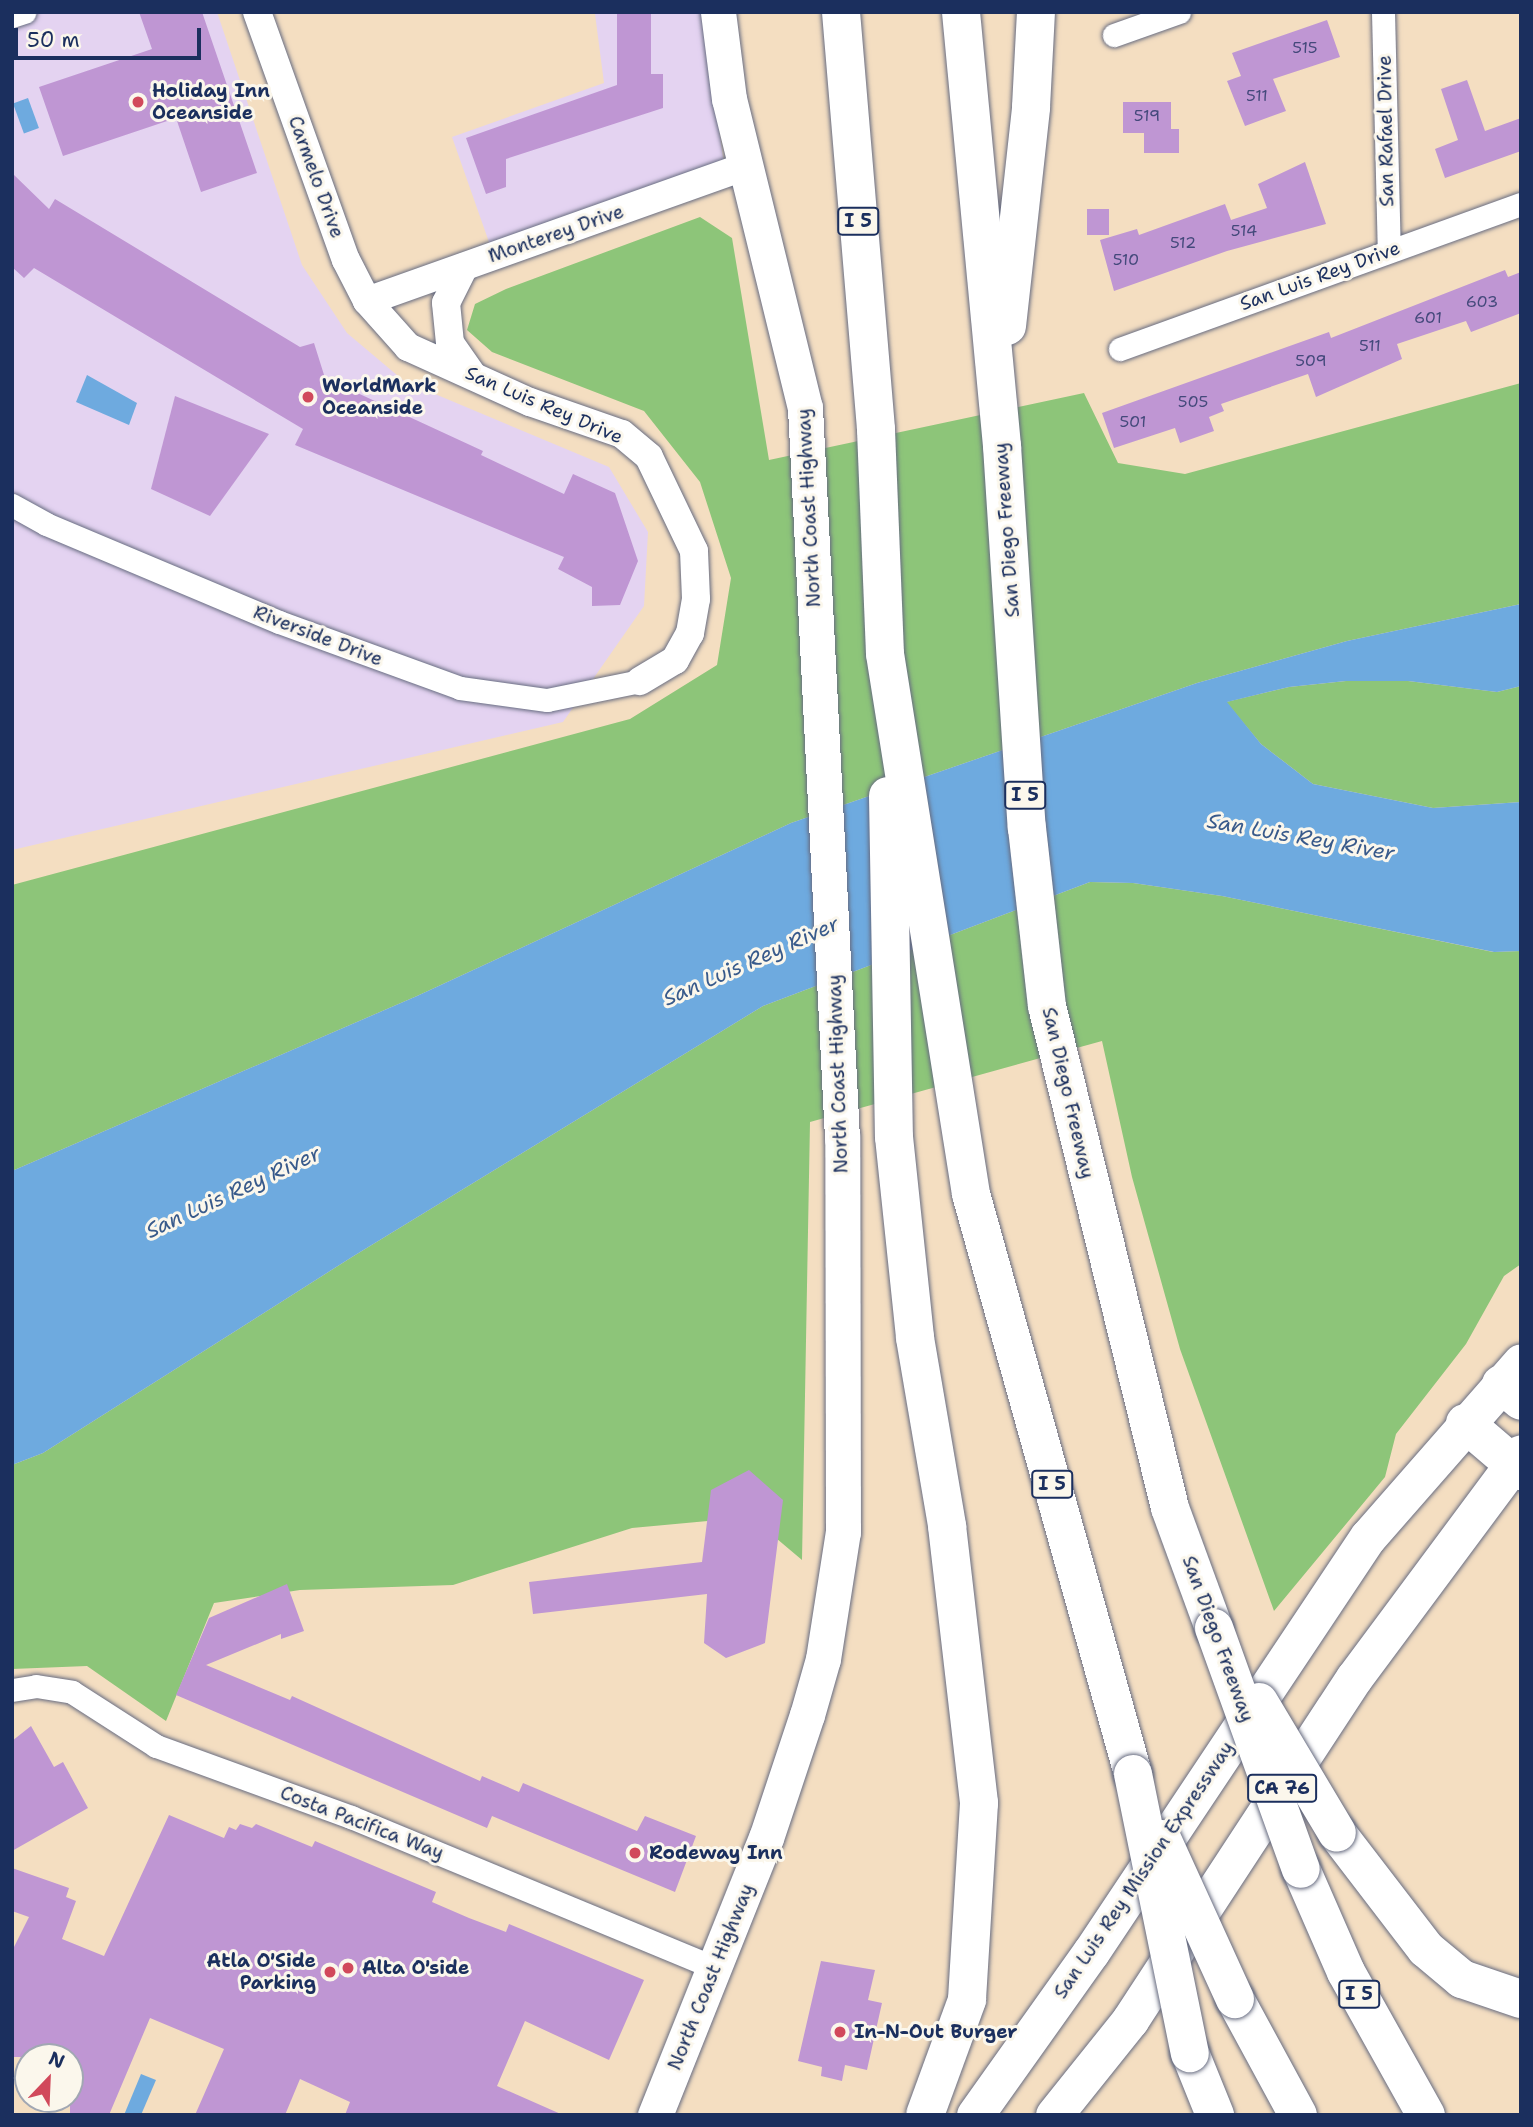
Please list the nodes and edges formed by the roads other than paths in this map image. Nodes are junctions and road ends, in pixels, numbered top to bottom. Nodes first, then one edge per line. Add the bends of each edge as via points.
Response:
1 (24, 12) edge
2 (257, 12) edge
3 (719, 12) edge
4 (841, 12) edge
5 (961, 12) edge
6 (1036, 12) edge
7 (1179, 12) edge
8 (1383, 12) edge
9 (12, 16) edge
10 (1114, 35) dead end
11 (744, 167) junction
12 (1521, 204) edge
13 (1389, 251) junction
14 (464, 267) junction
15 (367, 301) junction
16 (1119, 349) dead end
17 (474, 377) junction
18 (997, 408) junction
19 (12, 505) edge
20 (885, 654) junction
21 (640, 681) joint
22 (1514, 1382) edge
23 (1465, 1423) junction
24 (1518, 1463) edge
25 (1214, 1629) junction
26 (12, 1690) edge
27 (1133, 1773) junction
28 (714, 1967) junction
29 (1521, 1999) edge
30 (655, 2115) edge
31 (925, 2115) edge
32 (975, 2115) edge
33 (1054, 2115) edge
34 (1215, 2115) edge
35 (1298, 2115) edge
36 (1426, 2115) edge

1 - 9 street
2 - 15 street, Carmelo Drive via 346,260
3 - 11 main road, North Coast Highway via 729,99
4 - 20 highway, I 5 via 876,430
5 - 18 highway, San Diego Freeway / I 5
6 - 18 highway via 1031,107
7 - 10 street
8 - 13 street, San Rafael Drive
11 - 14 street, Monterey Drive
11 - 28 main road, North Coast Highway via 805,408 842,1138 843,1532 813,1693 766,1838
12 - 13 street, San Luis Rey Drive
13 - 16 street, San Luis Rey Drive
14 - 15 street, Monterey Drive
14 - 17 street via 446,303 448,327 450,343
15 - 17 street, San Luis Rey Drive via 408,347
17 - 21 street, San Luis Rey Drive via 622,434 649,457 694,551 696,599 691,633 675,660
18 - 25 highway, San Diego Freeway / I 5 via 1027,828 1047,1006 1170,1508
19 - 21 street, Riverside Drive via 46,524 279,622 460,688 547,699
20 - 27 highway, I 5 via 971,1194
20 - 31 highway via 894,1137 915,1338 947,1526 979,1803 967,2000
22 - 23 highway, San Luis Rey Mission Expressway
23 - 24 highway
23 - 32 highway, San Luis Rey Mission Expressway via 1368,1537 1091,1952
24 - 33 highway, CA 76 via 1354,1678 1130,2020
25 - 29 highway, bridge via 1338,1833 1426,1949 1462,1979
25 - 36 highway, San Diego Freeway / I 5, bridge via 1301,1869 1346,1972
26 - 28 street, Costa Pacifica Way via 36,1686 72,1692 156,1746 351,1817
27 - 34 highway, bridge via 1190,2053
27 - 35 highway, I 5, bridge via 1234,1999
28 - 30 main road, North Coast Highway

